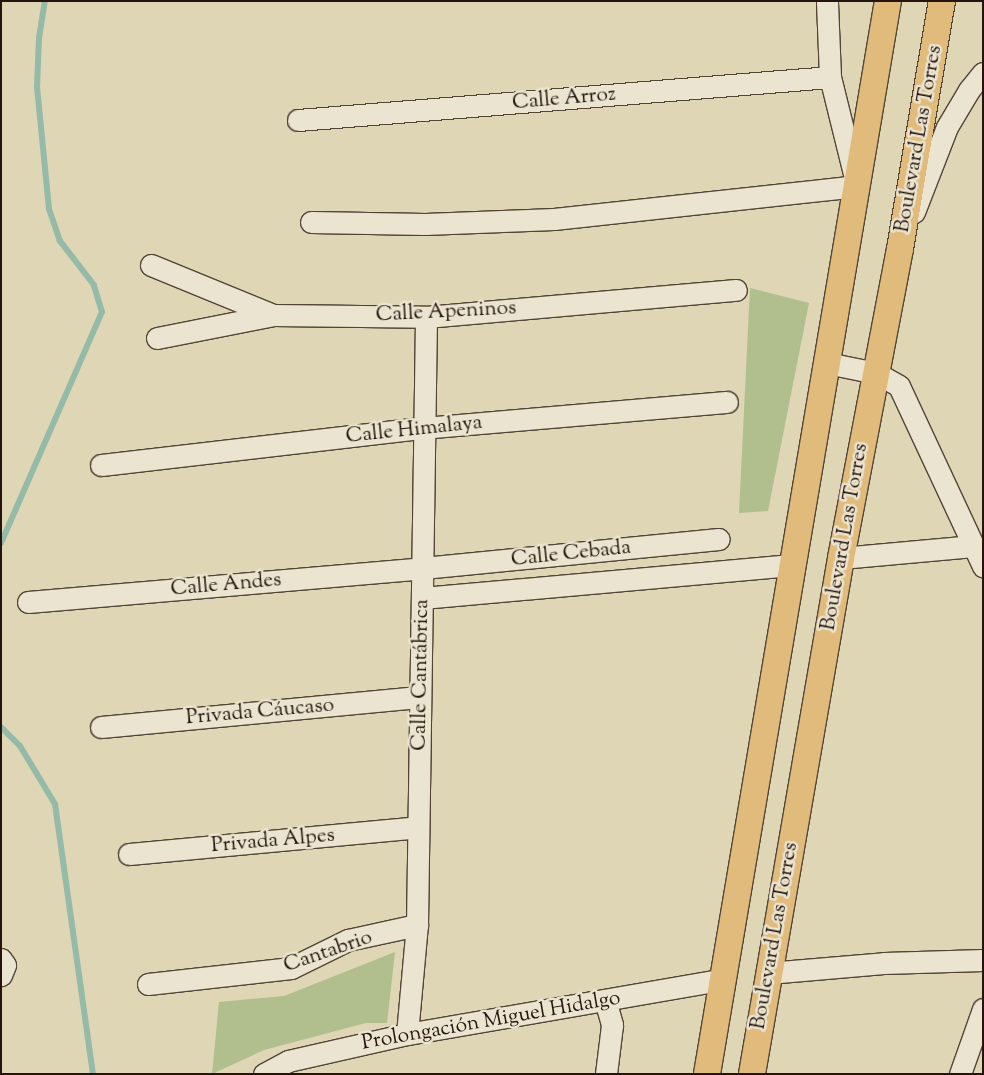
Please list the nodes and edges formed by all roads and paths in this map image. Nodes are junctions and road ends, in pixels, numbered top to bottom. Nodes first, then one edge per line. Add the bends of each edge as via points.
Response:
1 (827, 1) edge
2 (888, 1) edge
3 (942, 1) edge
4 (983, 73) edge
5 (830, 77) junction
6 (298, 120) dead end
7 (857, 186) junction
8 (311, 222) dead end
9 (900, 249) junction
10 (151, 264) dead end
11 (736, 290) dead end
12 (273, 315) junction
13 (426, 316) junction
14 (157, 338) dead end
15 (827, 363) junction
16 (876, 373) junction
17 (727, 402) dead end
18 (423, 428) junction
19 (101, 464) dead end
20 (719, 539) dead end
21 (973, 546) junction
22 (841, 558) junction
23 (792, 565) junction
24 (983, 566) edge
25 (424, 568) junction
26 (422, 598) junction
27 (28, 602) dead end
28 (419, 697) junction
29 (101, 727) dead end
30 (418, 827) junction
31 (129, 854) dead end
32 (417, 926) junction
33 (1, 959) edge
34 (983, 960) edge
35 (768, 974) junction
36 (1, 976) edge
37 (721, 980) junction
38 (148, 984) dead end
39 (605, 1000) junction
40 (983, 1009) edge
41 (407, 1034) junction
42 (264, 1074) edge
43 (606, 1074) edge
44 (707, 1074) edge
45 (752, 1074) edge
46 (960, 1074) edge

1 - 5 street
2 - 7 main road, Boulevard Las Torres
3 - 9 main road, Boulevard Las Torres
4 - 9 street via 947,127
5 - 6 street, Calle Arroz
5 - 7 street
7 - 8 street via 554,219 425,224
7 - 15 main road, Boulevard Las Torres
9 - 16 main road, Boulevard Las Torres
10 - 12 street
11 - 13 street, Calle Apeninos
12 - 13 street, Calle Apeninos
12 - 14 street, Calle Apeninos
13 - 18 street, Calle Cantábrica
15 - 16 street
15 - 23 main road, Boulevard Las Torres
16 - 21 street via 900,386
16 - 22 main road, Boulevard Las Torres
17 - 18 street, Calle Himalaya
18 - 19 street, Calle Himalaya
18 - 25 street, Calle Cantábrica
20 - 25 street, Calle Cebada
21 - 22 street
21 - 24 street
22 - 35 main road, Boulevard Las Torres
23 - 26 street
23 - 37 main road, Boulevard Las Torres
25 - 26 street, Calle Cantábrica
25 - 27 street, Calle Andes
26 - 28 street, Calle Cantábrica
28 - 29 street, Privada Cáucaso
28 - 30 street, Calle Cantábrica
30 - 31 street, Privada Alpes
30 - 32 street, Calle Cantábrica
32 - 38 street, Cantabrio via 348,940 291,968
32 - 41 street, Calle Cantábrica
33 - 36 street via 5,965
34 - 35 street via 884,963
35 - 45 main road, Boulevard Las Torres
37 - 39 street, Prolongación Miguel Hidalgo
37 - 44 main road, Boulevard Las Torres
39 - 41 street, Prolongación Miguel Hidalgo
39 - 43 street via 612,1025
40 - 46 street
41 - 42 street, Prolongación Miguel Hidalgo via 288,1061

